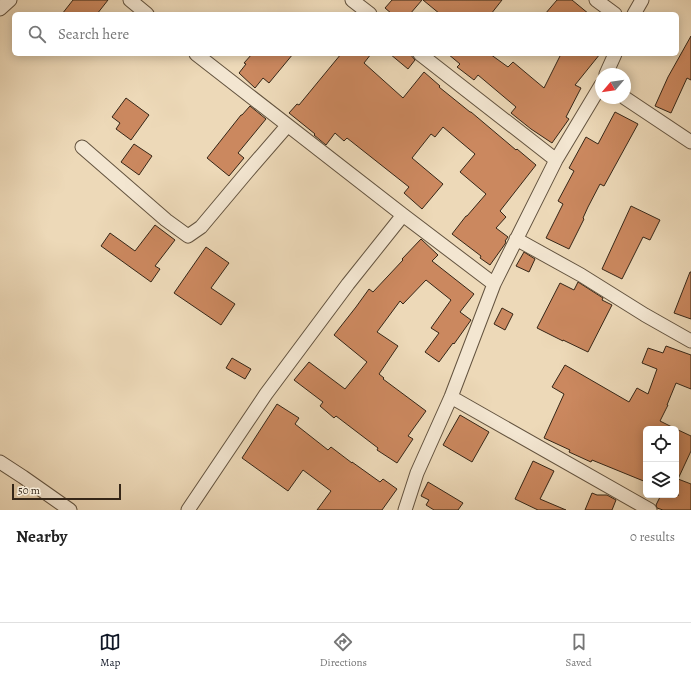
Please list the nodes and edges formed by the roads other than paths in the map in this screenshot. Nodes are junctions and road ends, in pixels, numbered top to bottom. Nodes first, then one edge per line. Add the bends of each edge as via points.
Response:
1 (10, 0) edge
2 (130, 0) edge
3 (352, 0) edge
4 (596, 0) edge
5 (642, 0) edge
6 (0, 9) edge
7 (145, 12) edge
8 (367, 12) edge
9 (612, 12) edge
10 (635, 12) edge
11 (199, 56) edge
12 (423, 56) edge
13 (614, 56) edge
14 (609, 68) edge
15 (595, 95) edge
16 (631, 102) edge
17 (287, 126) junction
18 (691, 142) edge
19 (82, 147) dead end
20 (556, 160) junction
21 (402, 216) junction
22 (516, 239) junction
23 (494, 284) junction
24 (691, 341) edge
25 (452, 397) junction
26 (0, 462) edge
27 (70, 510) edge
28 (188, 510) edge
29 (405, 510) edge
30 (650, 510) edge

1 - 6 street
2 - 7 street
3 - 8 street
4 - 9 street
5 - 10 street
11 - 17 street
12 - 20 street
13 - 14 street
15 - 20 street
16 - 18 street
17 - 19 street via 201,227 188,236
17 - 21 street
20 - 22 street
21 - 23 street
21 - 28 street via 266,394
22 - 23 street
22 - 24 street
23 - 25 street
25 - 29 street via 417,473
25 - 30 street
26 - 27 street

